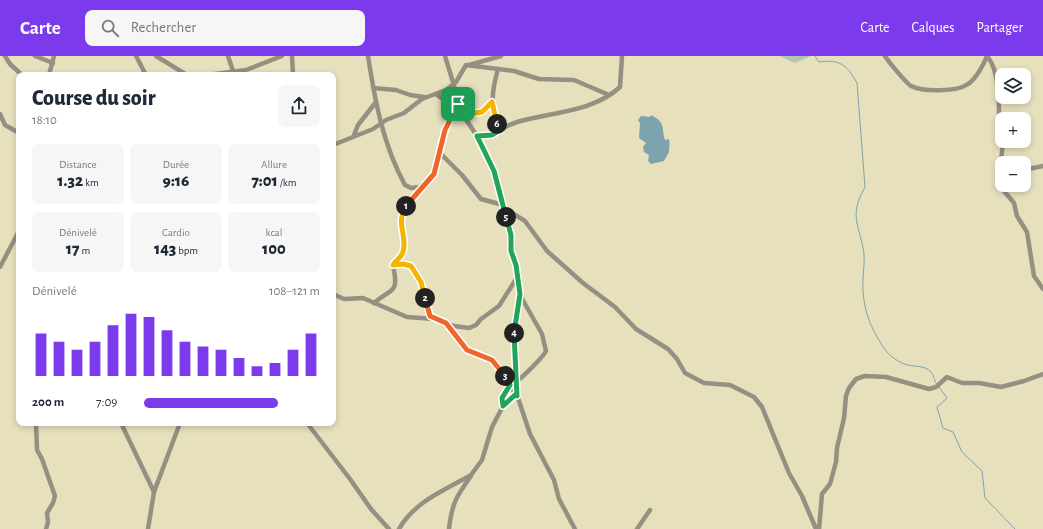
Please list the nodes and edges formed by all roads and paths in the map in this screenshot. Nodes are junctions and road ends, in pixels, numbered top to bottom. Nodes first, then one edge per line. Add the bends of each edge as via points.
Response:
1 (5, 56) edge
2 (35, 56) edge
3 (54, 56) edge
4 (136, 56) edge
5 (156, 56) edge
6 (228, 56) edge
7 (282, 56) edge
8 (292, 56) edge
9 (368, 56) edge
10 (445, 56) edge
11 (501, 56) edge
12 (622, 56) edge
13 (885, 56) edge
14 (987, 56) edge
15 (52, 64) junction
16 (469, 65) junction
17 (498, 69) junction
18 (19, 72) edge
19 (50, 72) edge
20 (144, 72) edge
21 (182, 72) edge
22 (233, 72) edge
23 (239, 72) edge
24 (293, 72) edge
25 (454, 84) junction
26 (373, 88) junction
27 (436, 94) junction
28 (609, 95) junction
29 (426, 97) junction
30 (376, 102) junction
31 (492, 102) junction
32 (458, 104) junction
33 (456, 110) junction
34 (998, 112) edge
35 (0, 114) edge
36 (463, 115) junction
37 (381, 123) junction
38 (16, 129) edge
39 (500, 130) junction
40 (354, 135) junction
41 (477, 136) junction
42 (336, 144) edge
43 (1002, 148) edge
44 (440, 153) junction
45 (1043, 166) edge
46 (1031, 169) edge
47 (420, 187) junction
48 (504, 207) junction
49 (16, 237) edge
50 (393, 265) junction
51 (0, 267) edge
52 (518, 276) junction
53 (1043, 289) edge
54 (336, 295) edge
55 (520, 295) junction
56 (374, 303) junction
57 (434, 318) junction
58 (446, 323) junction
59 (1043, 374) edge
60 (517, 380) junction
61 (510, 385) junction
62 (516, 395) junction
63 (503, 406) junction
64 (36, 426) edge
65 (122, 426) edge
66 (179, 426) edge
67 (309, 426) edge
68 (471, 476) junction
69 (154, 492) junction
70 (650, 510) dead end
71 (46, 529) edge
72 (148, 529) edge
73 (389, 529) edge
74 (399, 529) edge
75 (449, 529) edge
76 (575, 529) edge
77 (637, 529) edge
78 (817, 529) edge

1 - 18 street
2 - 15 street
3 - 15 street
4 - 20 street
5 - 21 street
6 - 22 street
7 - 23 street
8 - 24 street
9 - 26 street
10 - 25 street
11 - 16 street
12 - 28 street via 621,86
13 - 14 street via 907,83 922,90 954,89 967,85 980,70
14 - 34 street via 993,64 997,81
15 - 19 street
16 - 17 street
16 - 25 street via 464,66
17 - 28 street via 539,79 574,80
17 - 31 street
25 - 27 street
25 - 32 street
26 - 29 street
26 - 30 street
27 - 29 street
27 - 33 street
28 - 39 street via 596,103 515,123
29 - 37 street
30 - 37 street
30 - 40 street via 358,124
31 - 36 street via 482,112
31 - 39 street
32 - 33 street
32 - 36 street
33 - 36 street
33 - 44 street via 440,143
35 - 38 street via 5,126
36 - 41 street
37 - 40 street via 367,132
37 - 47 street via 388,148 405,185 411,188
39 - 41 street via 492,135
40 - 42 street
41 - 48 street via 494,171
43 - 53 street via 998,183 1014,203 1017,216 1027,232 1034,276
44 - 47 street via 434,174
44 - 48 street via 482,199
45 - 46 street
47 - 50 street via 403,211 401,225 404,250
48 - 52 street
48 - 78 street via 525,221 547,250 583,283 615,307 636,329 668,349 685,373 704,383 730,385 754,397 762,407 789,473
49 - 51 street
50 - 56 street via 397,279 394,288
50 - 57 street via 406,264 413,268 421,282 430,315
52 - 55 street
52 - 58 street via 499,306 481,319 476,326 463,328
54 - 56 street via 344,299 360,298
55 - 60 street via 513,337
55 - 60 street via 542,334 546,348 545,353
56 - 57 street via 407,317
57 - 58 street
58 - 61 street via 467,350 487,357 496,364
59 - 78 street via 1000,387 977,382 962,383 947,378 929,389 892,378 858,378 846,396 836,462 830,484 822,494
60 - 61 street
60 - 62 street
61 - 62 street
61 - 63 street via 502,398
62 - 63 street
62 - 76 street via 530,434
63 - 68 street via 491,429 482,460
64 - 71 street via 37,450 54,496 47,514
65 - 69 street
66 - 69 street
67 - 73 street
68 - 74 street via 436,493 410,515
68 - 75 street via 456,498
69 - 72 street
70 - 77 street

